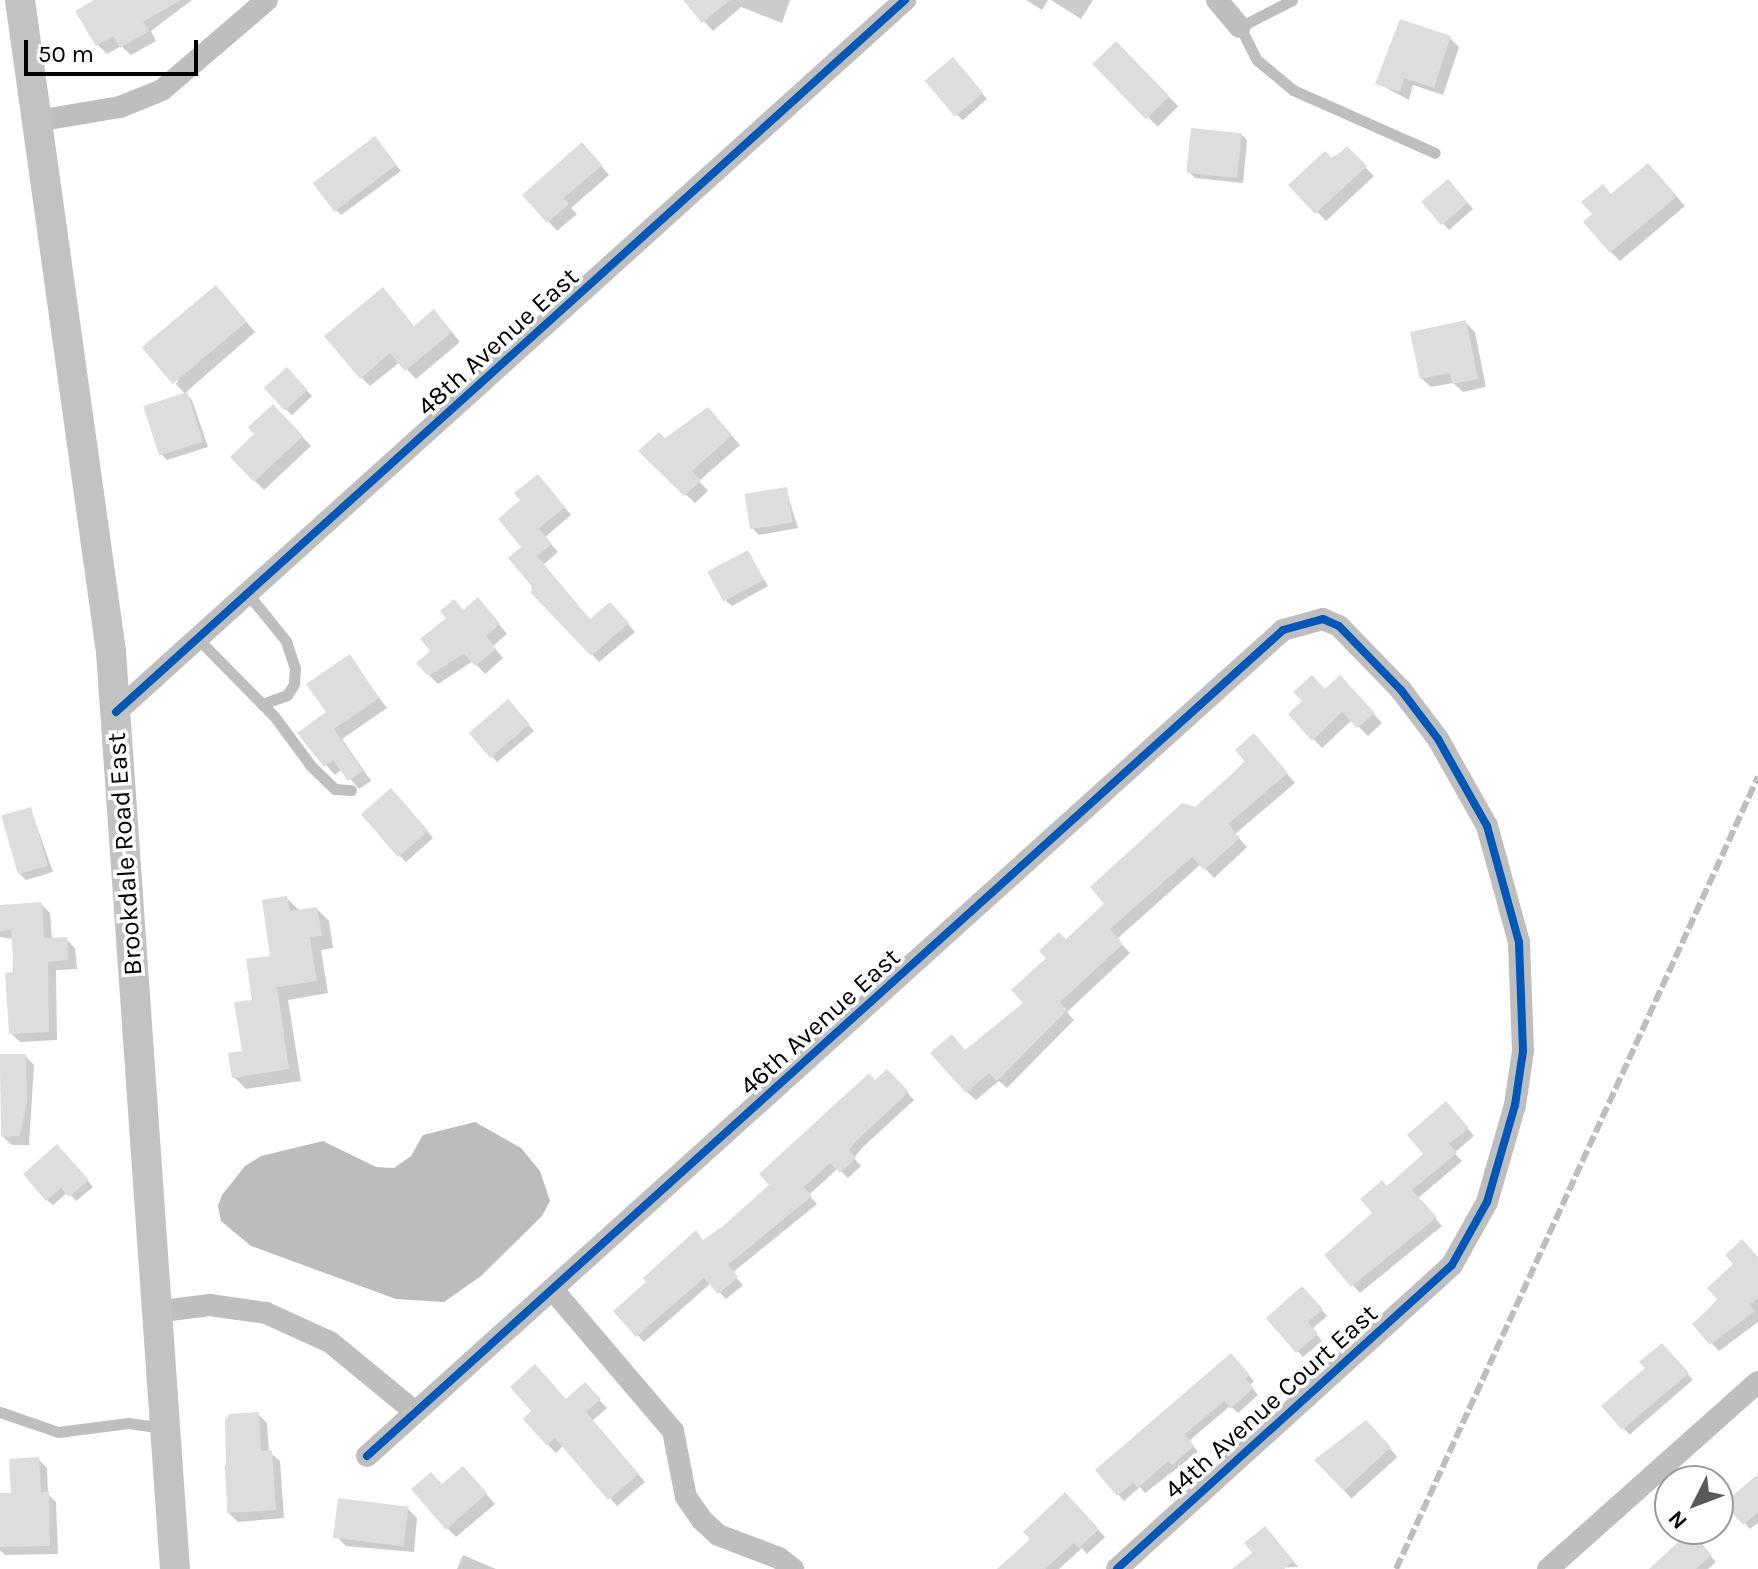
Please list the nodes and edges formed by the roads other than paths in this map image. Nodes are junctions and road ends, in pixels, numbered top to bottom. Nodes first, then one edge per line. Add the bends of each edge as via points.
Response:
1 (20, 0) edge
2 (267, 0) edge
3 (905, 0) edge
4 (1217, 0) edge
5 (1292, 0) edge
6 (1240, 27) junction
7 (37, 121) junction
8 (1435, 153) dead end
9 (248, 594) junction
10 (1303, 623) joint
11 (198, 639) junction
12 (262, 704) junction
13 (116, 712) junction
14 (351, 790) dead end
15 (553, 1290) junction
16 (155, 1312) junction
17 (1758, 1382) edge
18 (414, 1411) junction
19 (0, 1412) edge
20 (163, 1428) junction
21 (367, 1456) dead end
22 (175, 1569) edge
23 (793, 1569) edge
24 (1117, 1569) edge
25 (1548, 1569) edge

1 - 7 main road, Brookdale Road East
2 - 7 street via 162,90 120,107
3 - 9 street, 48th Avenue East
4 - 6 street
5 - 6 lane
6 - 8 lane via 1257,60 1293,90
7 - 13 main road, Brookdale Road East via 97,531
9 - 11 street, 48th Avenue East
9 - 12 lane via 286,641 295,668 287,695
10 - 15 street, 46th Avenue East via 1283,630
10 - 24 street, 44th Avenue Court East via 1323,619 1339,626 1401,690 1438,739 1487,826 1511,902 1524,1002 1515,1105 1487,1202 1452,1265
11 - 12 lane
11 - 13 street, 48th Avenue East
12 - 14 lane via 311,766 335,789
13 - 16 main road, Brookdale Road East
15 - 18 street, 46th Avenue East
15 - 23 street via 673,1431 686,1497 702,1520 718,1535 779,1558
16 - 18 street via 210,1305 266,1313 330,1342
16 - 20 main road, Brookdale Road East
17 - 25 street
18 - 21 street, 46th Avenue East
19 - 20 lane via 58,1432 128,1423
20 - 22 main road, Brookdale Road East

